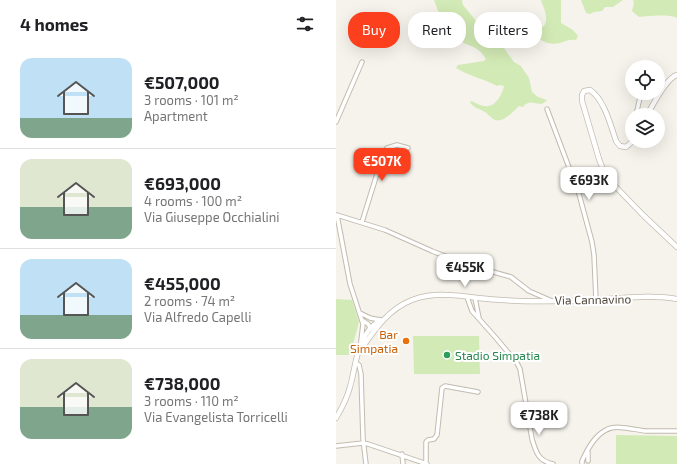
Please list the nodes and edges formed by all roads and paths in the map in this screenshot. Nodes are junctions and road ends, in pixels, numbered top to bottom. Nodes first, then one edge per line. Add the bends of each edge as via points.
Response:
1 (362, 62) dead end
2 (677, 75) edge
3 (652, 108) edge
4 (547, 109) dead end
5 (336, 122) edge
6 (625, 147) edge
7 (408, 148) dead end
8 (336, 214) edge
9 (362, 222) junction
10 (677, 247) edge
11 (467, 297) junction
12 (475, 298) junction
13 (676, 298) edge
14 (596, 300) junction
15 (554, 302) junction
16 (359, 312) junction
17 (480, 319) junction
18 (362, 320) junction
19 (381, 321) junction
20 (363, 326) junction
21 (370, 329) junction
22 (362, 345) junction
23 (356, 363) junction
24 (478, 392) dead end
25 (336, 418) edge
26 (677, 431) edge
27 (363, 443) junction
28 (336, 446) edge
29 (588, 448) junction
30 (402, 454) junction
31 (581, 462) edge
32 (588, 462) edge
33 (366, 464) edge
34 (403, 464) edge
35 (426, 464) edge
36 (553, 464) edge

1 - 5 street
2 - 3 street via 667,83
4 - 14 street via 579,194 592,242
6 - 10 street via 620,146 616,141 597,96 590,90 584,91 582,101 604,172 644,216
7 - 9 street via 397,145 387,148
8 - 9 street, Via Cannavino
8 - 16 street via 350,284
9 - 15 street, Via Cannavino via 432,252 511,277 529,291
11 - 12 street
11 - 17 street via 472,311
11 - 19 street via 439,295 418,298 401,305
12 - 15 street
12 - 17 street
13 - 14 street, Via Cannavino
14 - 15 street, Via Cannavino
16 - 18 street
16 - 19 street
17 - 36 street via 517,363 535,450 545,462
18 - 20 street
18 - 21 street
19 - 21 street
19 - 22 street
20 - 21 street
20 - 22 street
21 - 22 street
22 - 23 street
23 - 25 street via 346,400
23 - 27 street via 361,374
24 - 35 street via 445,386 442,388 437,435 425,443
26 - 29 street via 610,428 602,432
27 - 28 street
27 - 30 street
27 - 33 street
29 - 31 street
29 - 32 street
30 - 34 street
30 - 35 street
31 - 32 street via 584,459

